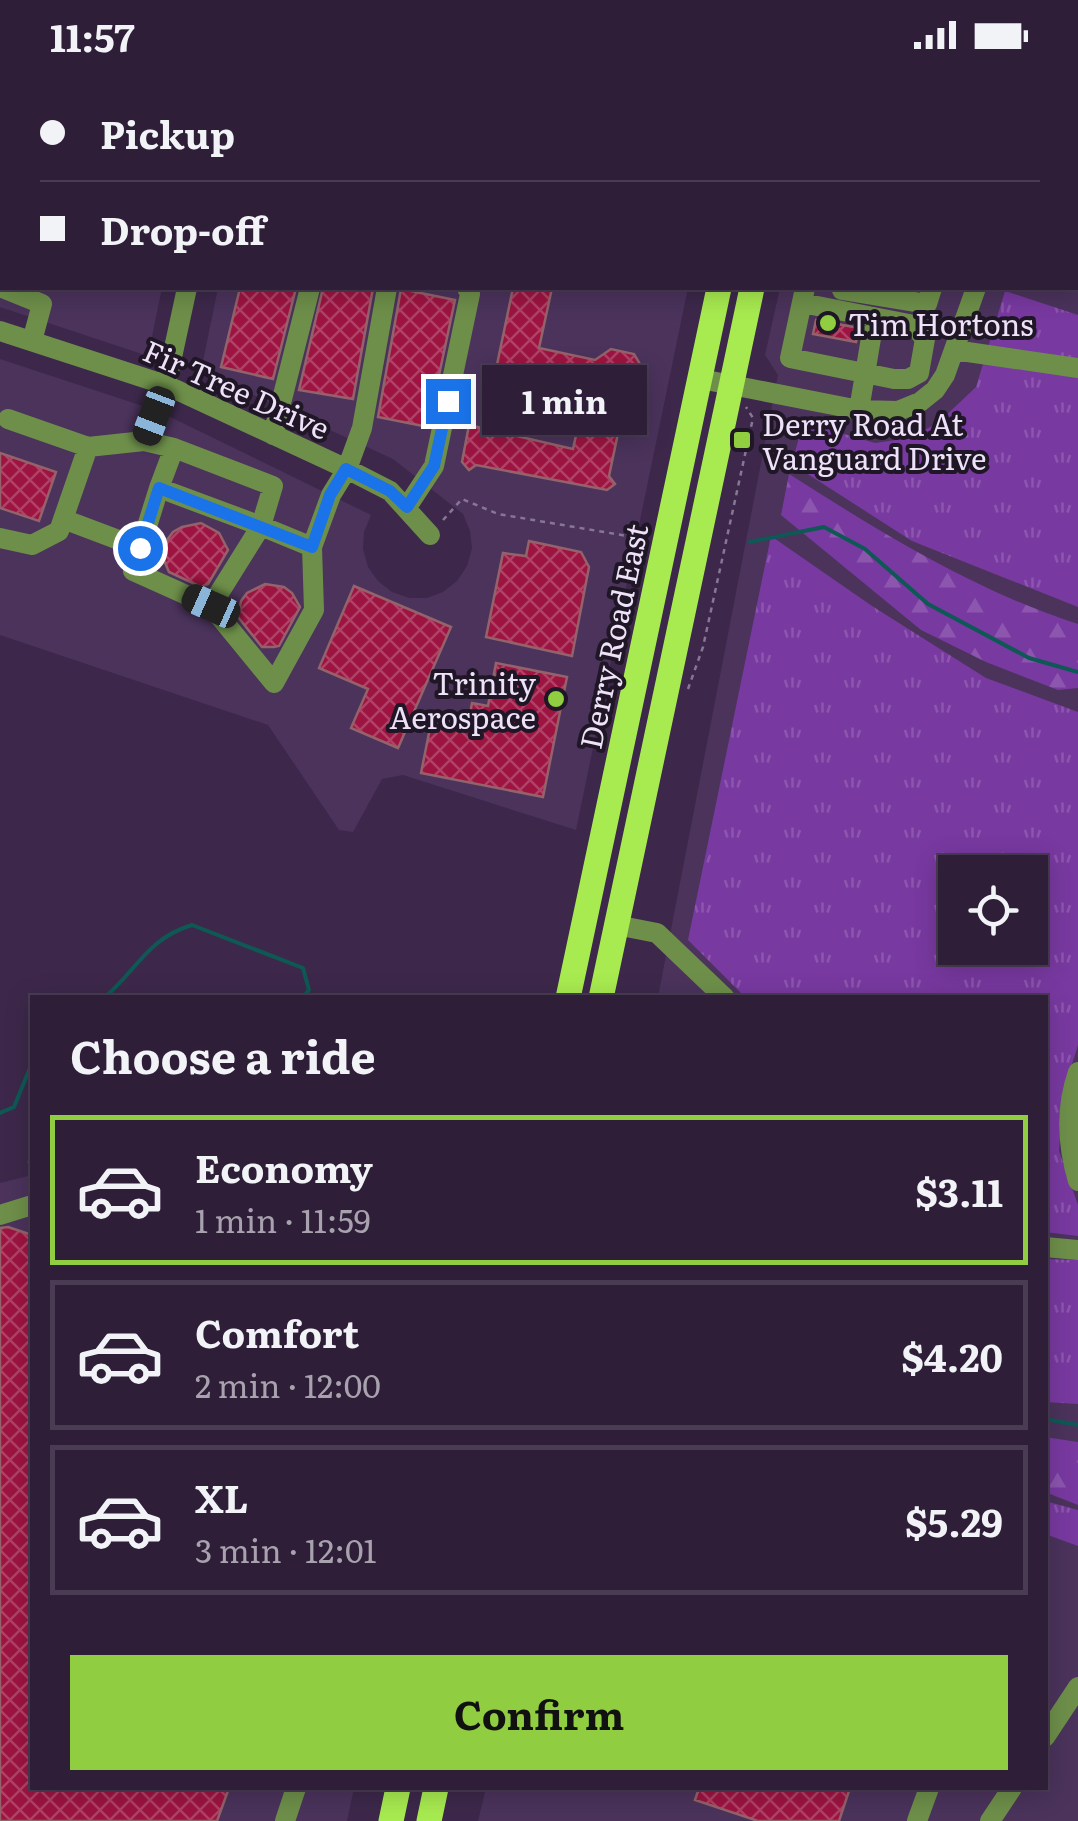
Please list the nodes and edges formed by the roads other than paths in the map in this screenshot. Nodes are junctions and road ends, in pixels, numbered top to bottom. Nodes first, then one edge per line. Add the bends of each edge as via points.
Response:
1 (18, 290) edge
2 (187, 290) edge
3 (309, 290) edge
4 (386, 290) edge
5 (468, 290) edge
6 (719, 290) edge
7 (752, 290) edge
8 (848, 290) edge
9 (931, 290) edge
10 (975, 290) edge
11 (803, 295) edge
12 (45, 296) edge
13 (880, 323) junction
14 (0, 331) edge
15 (32, 342) junction
16 (954, 350) junction
17 (1078, 368) edge
18 (865, 374) junction
19 (700, 379) junction
20 (166, 385) junction
21 (733, 385) junction
22 (859, 410) junction
23 (8, 420) dead end
24 (272, 435) junction
25 (144, 441) junction
26 (88, 447) junction
27 (174, 448) junction
28 (346, 469) junction
29 (159, 488) junction
30 (407, 507) junction
31 (63, 520) junction
32 (261, 526) junction
33 (430, 535) road end
34 (0, 538) edge
35 (312, 547) junction
36 (140, 548) junction
37 (211, 606) junction
38 (616, 926) junction
39 (569, 995) edge
40 (602, 995) edge
41 (722, 995) edge
42 (1078, 1072) edge
43 (1078, 1181) edge
44 (30, 1206) edge
45 (0, 1215) edge
46 (1048, 1247) edge
47 (1078, 1250) edge
48 (1078, 1687) edge
49 (1048, 1732) edge
50 (295, 1790) edge
51 (398, 1790) edge
52 (436, 1790) edge
53 (929, 1790) edge
54 (1011, 1790) edge
55 (285, 1821) edge
56 (391, 1821) edge
57 (429, 1821) edge
58 (917, 1821) edge
59 (990, 1821) edge

1 - 12 street
2 - 20 street
3 - 24 street
4 - 28 street via 362,428
5 - 30 street via 434,466
6 - 19 main road, Derry Road East
7 - 21 main road
8 - 9 street via 927,304
10 - 16 street
11 - 13 street
11 - 18 street via 790,358
12 - 15 street
13 - 18 street
13 - 18 street via 914,325 925,339 919,373 908,380
14 - 15 street, Fir Tree Drive
15 - 20 street, Fir Tree Drive
16 - 17 street
16 - 22 street via 944,376 920,402 898,411
18 - 22 street
19 - 21 street
19 - 39 main road, Derry Road East
20 - 24 street, Fir Tree Drive
20 - 25 street
21 - 22 street
21 - 38 main road
23 - 26 street
24 - 28 street, Fir Tree Drive
25 - 26 street
25 - 27 street
26 - 31 street
27 - 29 street
27 - 32 street via 273,486
28 - 30 street, Fir Tree Drive
28 - 35 street
29 - 32 street
29 - 36 street
30 - 33 street, Fir Tree Drive
31 - 34 street via 59,530 32,545
31 - 36 street
32 - 35 street
32 - 37 street
35 - 37 street via 314,610 274,682
36 - 37 street via 133,571
38 - 40 main road
38 - 41 street via 657,932
42 - 43 street via 1068,1128
44 - 45 street
46 - 47 street
48 - 49 street
50 - 55 street
51 - 56 main road
52 - 57 main road
53 - 58 street
54 - 59 street

